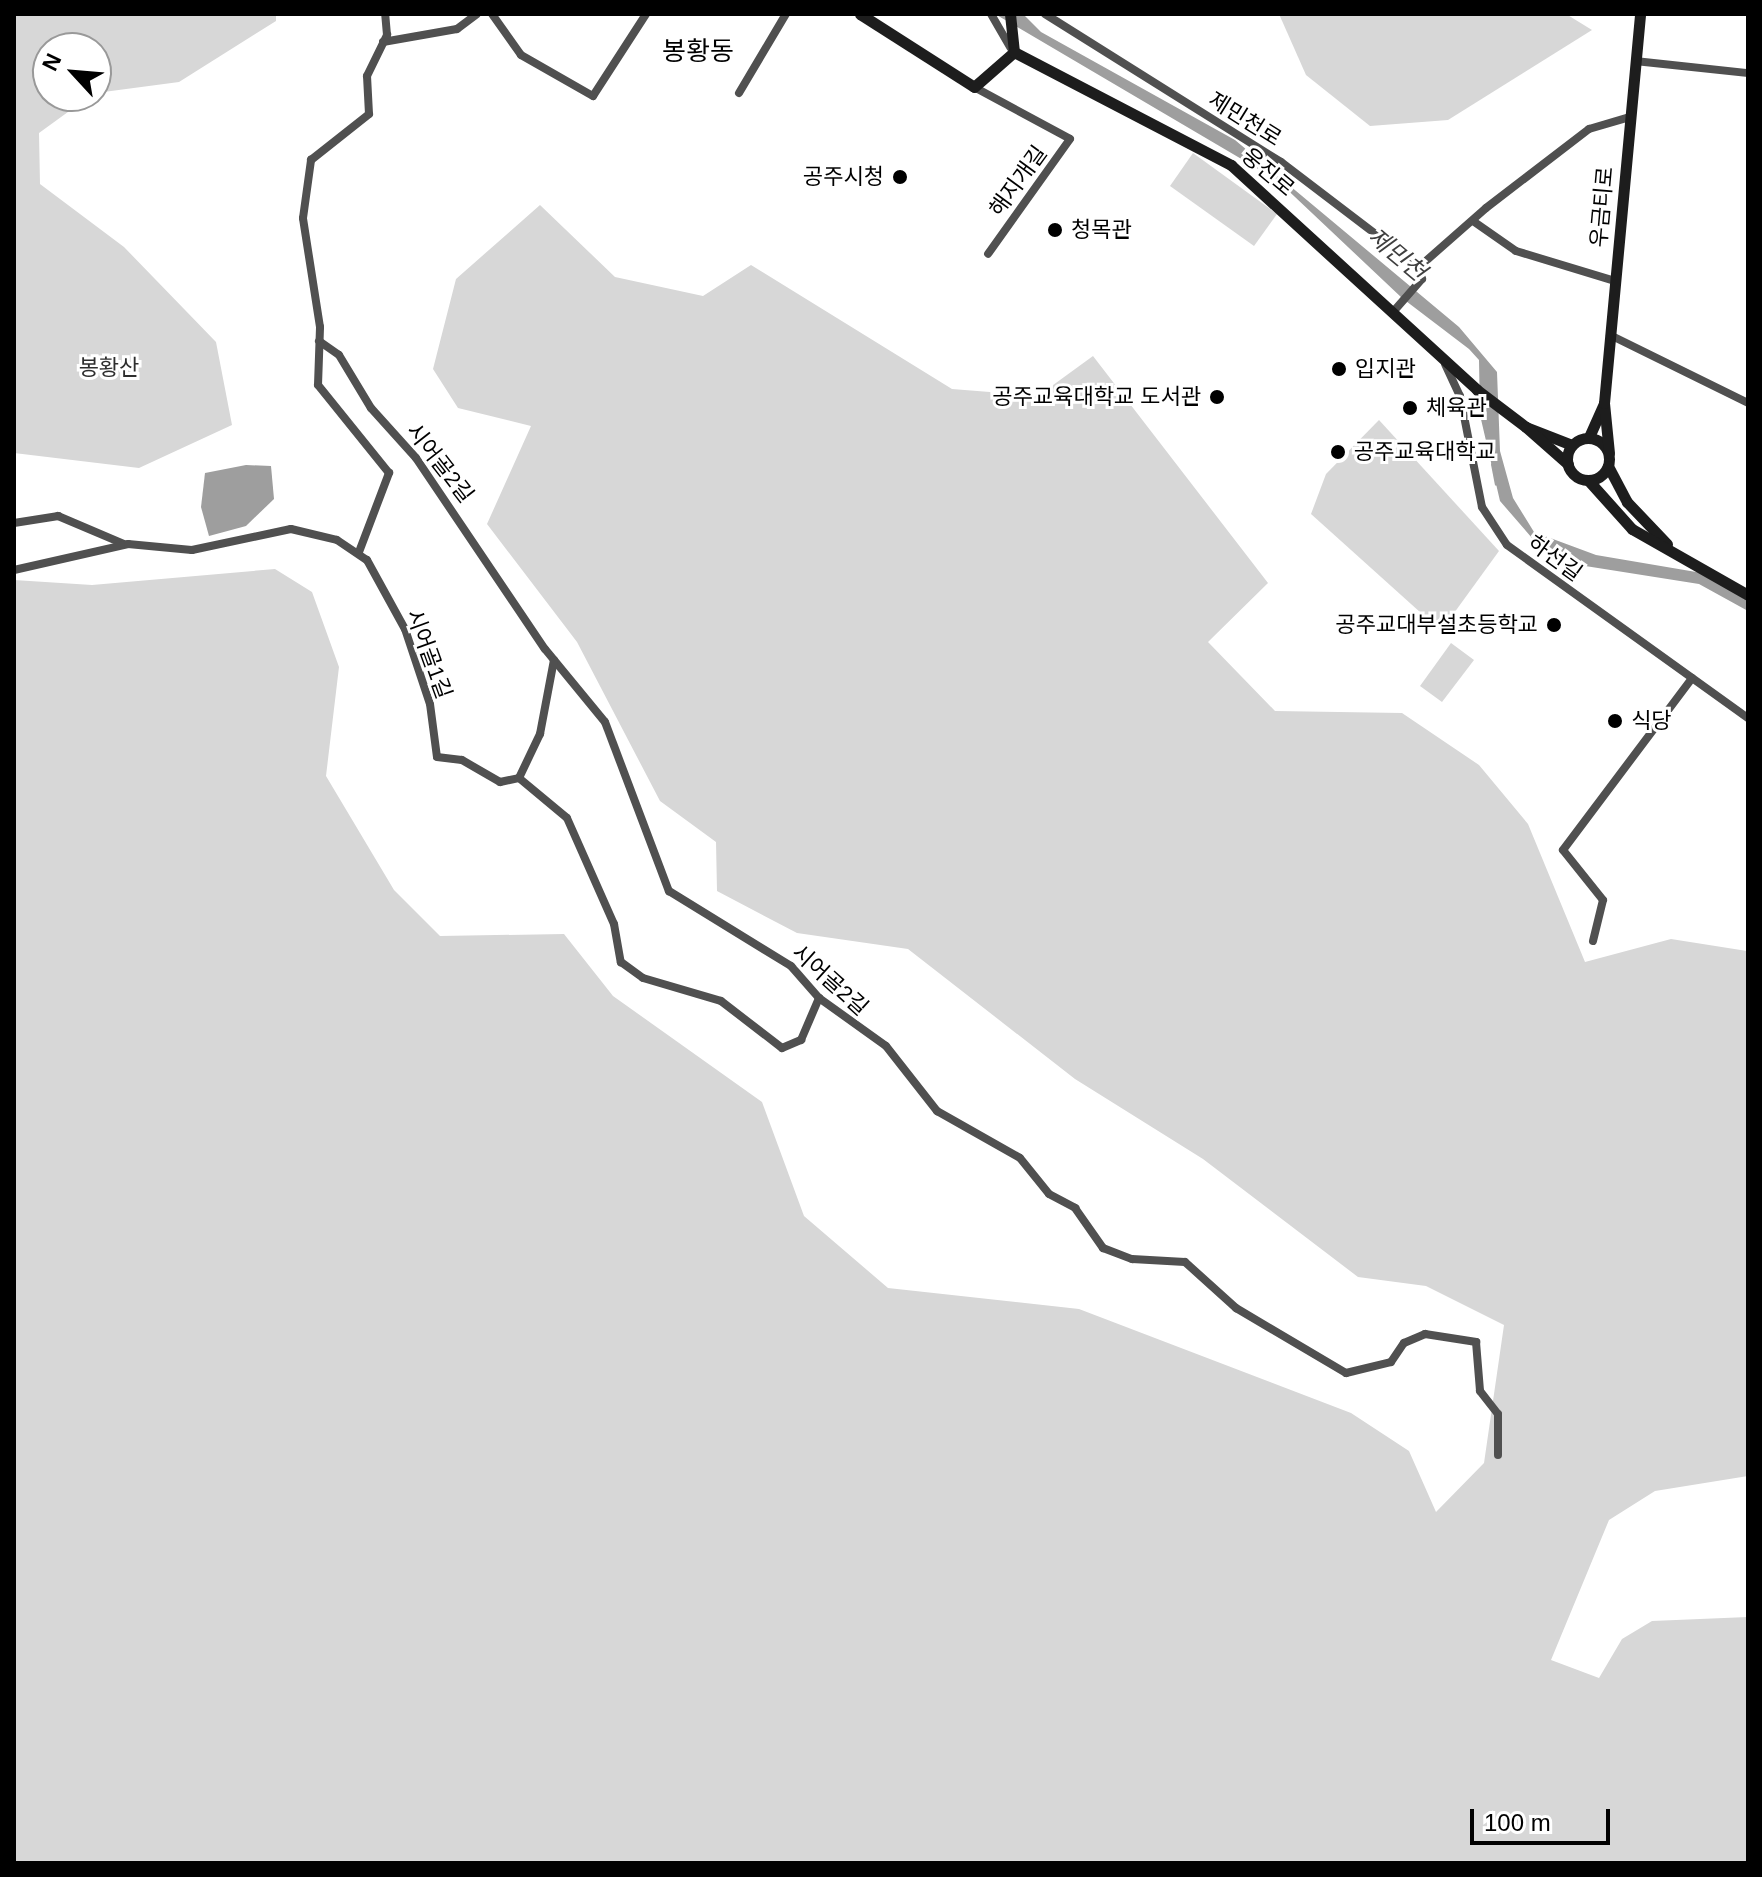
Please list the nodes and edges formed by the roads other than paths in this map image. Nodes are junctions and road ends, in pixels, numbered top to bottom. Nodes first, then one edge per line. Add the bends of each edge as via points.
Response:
1 (385, 14) edge
2 (477, 14) edge
3 (492, 14) edge
4 (646, 14) edge
5 (786, 14) edge
6 (860, 14) edge
7 (991, 14) edge
8 (1010, 14) edge
9 (1045, 14) edge
10 (1640, 14) edge
11 (383, 42) junction
12 (1014, 52) junction
13 (1635, 61) junction
14 (1748, 73) edge
15 (974, 87) junction
16 (739, 93) dead end
17 (1630, 117) junction
18 (1473, 221) junction
19 (988, 254) dead end
20 (1419, 267) junction
21 (1615, 281) junction
22 (1393, 312) junction
23 (1610, 335) junction
24 (319, 341) junction
25 (1441, 356) junction
26 (1604, 403) junction
27 (1748, 403) edge
28 (1526, 427) junction
29 (1589, 437) junction
30 (1572, 445) junction
31 (1609, 453) junction
32 (1568, 464) junction
33 (1608, 466) junction
34 (1588, 480) junction
35 (14, 523) edge
36 (125, 545) junction
37 (1670, 548) junction
38 (1511, 549) junction
39 (359, 552) junction
40 (1503, 559) dead end
41 (14, 570) edge
42 (1748, 595) edge
43 (554, 660) junction
44 (1692, 678) junction
45 (1748, 718) edge
46 (519, 778) junction
47 (1593, 941) dead end
48 (819, 998) junction
49 (1498, 1455) dead end

1 - 11 street
2 - 11 street via 457,29
3 - 4 street via 521,55 593,96
5 - 16 street
6 - 15 main road
7 - 12 street
8 - 12 main road
9 - 20 street, 제민천로 via 1281,162
10 - 13 main road, 우금티로
11 - 24 street, 시어골2길 via 367,76 369,114 319,150 308,174 303,218
12 - 15 main road
12 - 22 main road, 웅진로 via 1231,165
13 - 14 street
13 - 17 main road, 우금티로
15 - 19 street, 해지개길 via 1070,139
17 - 18 street via 1589,129
17 - 21 main road, 우금티로
18 - 20 street
18 - 21 street via 1516,251
20 - 22 street via 1422,279
21 - 23 main road, 우금티로
22 - 25 main road, 웅진로
23 - 26 main road, 우금티로
23 - 27 street
24 - 39 street, 시어골2길 via 318,385 389,473
24 - 43 street, 시어골2길 via 339,355 371,408 453,507
25 - 28 main road, 웅진로
25 - 38 street, 하선길 via 1460,396 1482,507
26 - 29 main road, 우금티로
26 - 31 main road, 우금티로
28 - 30 main road
28 - 32 main road
29 - 30 main road
29 - 31 main road
30 - 32 main road
31 - 33 main road
32 - 34 main road
33 - 34 main road
33 - 37 main road via 1627,502
34 - 37 main road via 1632,529
35 - 36 street via 58,516
36 - 39 street via 192,550 291,529 322,533
36 - 41 street
37 - 42 main road
38 - 40 street
38 - 44 street, 하선길
39 - 46 street, 시어골1길 via 405,629 430,704 437,757 462,760 500,782
43 - 46 street via 540,734
43 - 48 street, 시어골2길 via 605,722 669,891 784,961
44 - 45 street, 하선길
44 - 47 street via 1563,850 1603,900
46 - 48 street via 573,826 617,932 616,954 630,970 721,1001 782,1048 801,1040
48 - 49 street, 시어골2길 via 886,1046 937,1111 1020,1158 1049,1194 1075,1208 1101,1247 1132,1259 1185,1262 1303,1353 1354,1374 1391,1362 1412,1337 1476,1342 1480,1391 1498,1414

